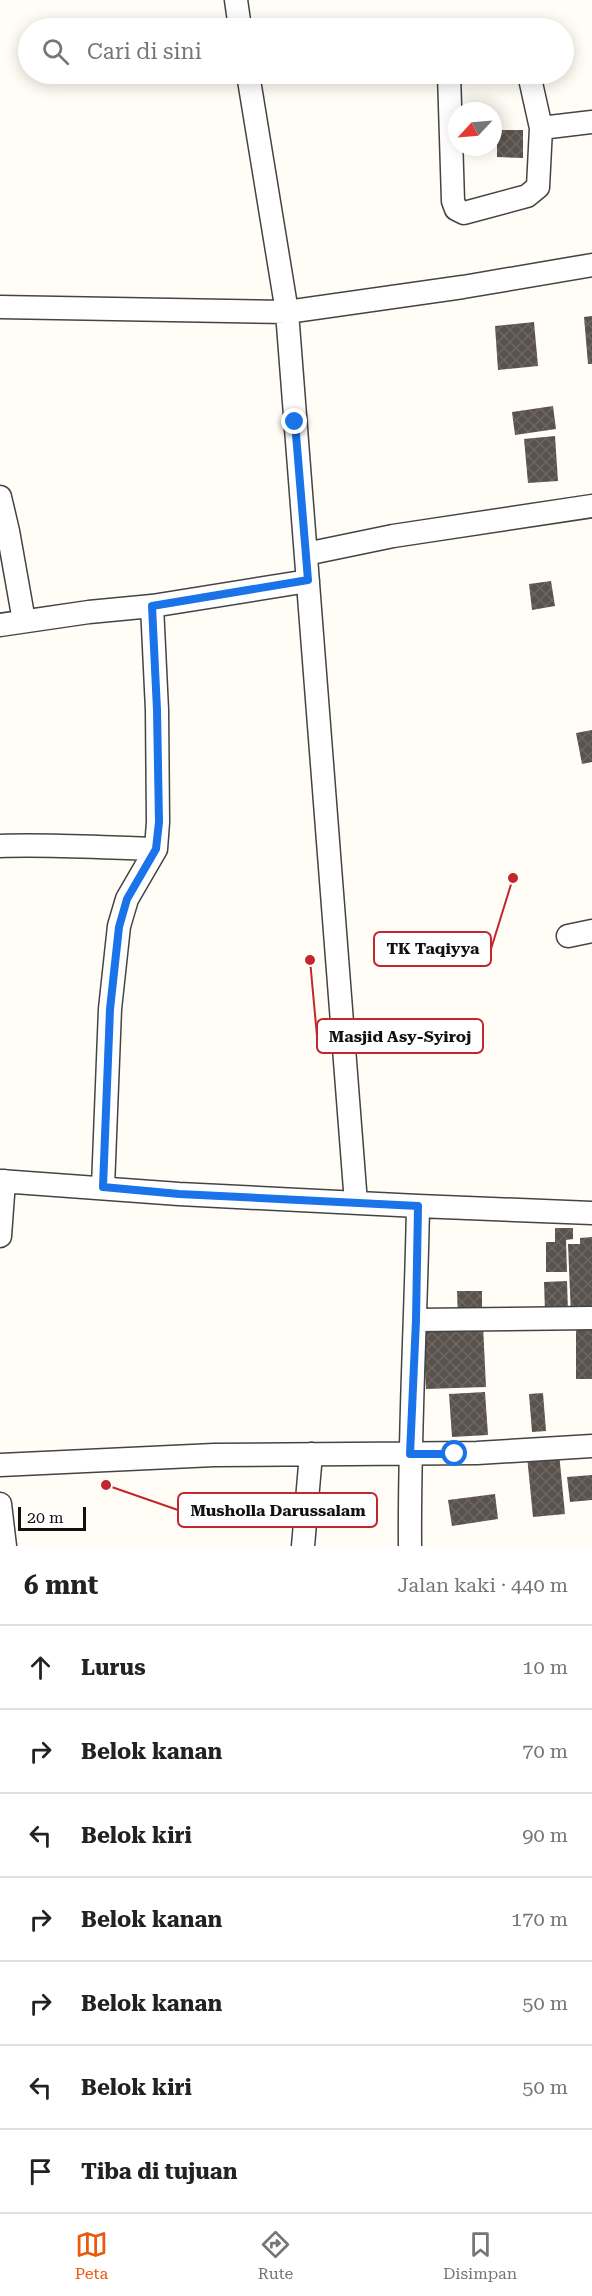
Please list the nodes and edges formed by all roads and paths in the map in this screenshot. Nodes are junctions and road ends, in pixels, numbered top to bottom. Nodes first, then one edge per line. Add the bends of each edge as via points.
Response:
1 (236, 0) edge
2 (239, 18) edge
3 (250, 84) edge
4 (449, 84) edge
5 (531, 84) edge
6 (592, 122) edge
7 (541, 128) junction
8 (592, 266) edge
9 (0, 307) edge
10 (286, 312) junction
11 (0, 497) edge
12 (592, 506) edge
13 (306, 555) junction
14 (308, 580) junction
15 (152, 606) junction
16 (24, 621) junction
17 (0, 625) edge
18 (0, 846) edge
19 (156, 849) junction
20 (592, 931) edge
21 (568, 936) dead end
22 (342, 1033) junction
23 (449, 1035) dead end
24 (2, 1181) edge
25 (103, 1187) junction
26 (356, 1203) junction
27 (418, 1206) junction
28 (592, 1213) edge
29 (0, 1236) edge
30 (592, 1318) edge
31 (416, 1320) junction
32 (592, 1446) edge
33 (311, 1454) junction
34 (410, 1454) junction
35 (0, 1465) edge
36 (0, 1509) edge
37 (5, 1546) edge
38 (303, 1546) edge
39 (410, 1546) edge

1 - 2 street
3 - 10 street
4 - 7 street via 453,201 456,209 464,213 528,196 538,187
5 - 7 street
6 - 7 street
8 - 10 street
9 - 10 street
10 - 13 street
11 - 16 street
12 - 13 street via 393,536
13 - 14 street
14 - 15 street
14 - 22 street
15 - 16 street
15 - 19 street via 159,822
16 - 17 street
18 - 19 street via 54,844 72,848
19 - 25 street via 127,899 119,927 110,1009
20 - 21 street
22 - 23 street
22 - 26 street
24 - 25 street
24 - 29 street
25 - 26 street
26 - 27 street
27 - 28 street
27 - 31 street
30 - 31 street
31 - 34 street
32 - 34 street
33 - 34 street
33 - 35 street
33 - 38 street
34 - 39 street
36 - 37 street

